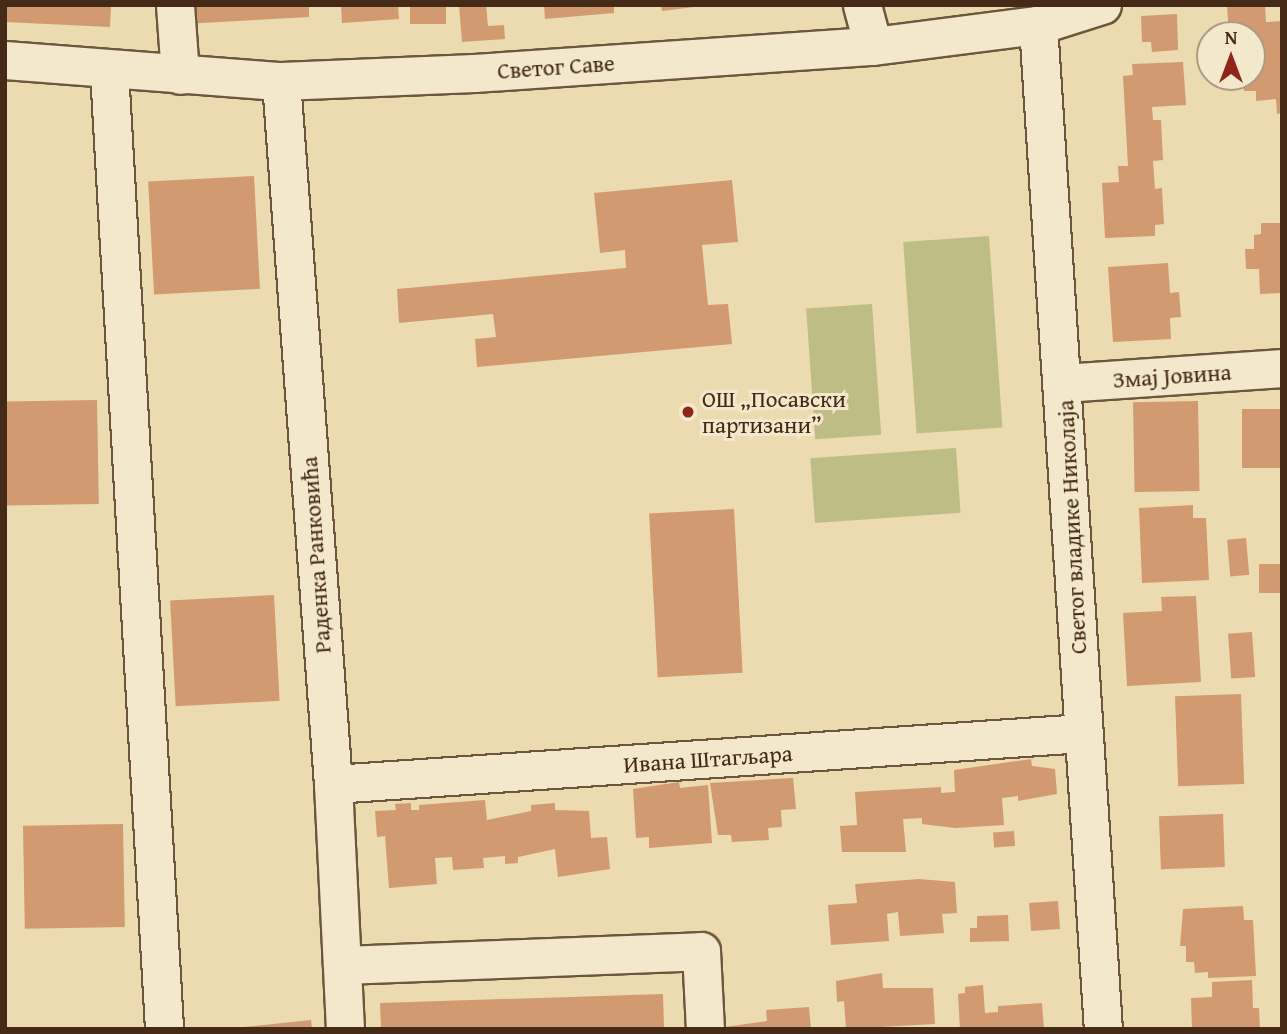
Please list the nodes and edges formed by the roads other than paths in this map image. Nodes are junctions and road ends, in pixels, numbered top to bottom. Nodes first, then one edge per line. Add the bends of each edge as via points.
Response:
1 (175, 5) edge
2 (862, 5) edge
3 (1102, 5) edge
4 (1038, 25) junction
5 (873, 46) junction
6 (5, 60) edge
7 (109, 71) junction
8 (180, 75) junction
9 (281, 81) junction
10 (1282, 368) edge
11 (1063, 383) junction
12 (1083, 733) junction
13 (334, 784) junction
14 (342, 965) junction
15 (164, 1029) edge
16 (345, 1029) edge
17 (705, 1029) edge
18 (1103, 1029) edge

1 - 8 street
2 - 5 street
3 - 4 street, Светог Саве
4 - 5 street, Светог Саве
4 - 11 street, Светог владике Николаја
5 - 9 street, Светог Саве
6 - 7 street, Светог Саве
7 - 8 street, Светог Саве
7 - 15 street
8 - 9 street, Светог Саве
9 - 13 street, Раденка Ранковића
10 - 11 street, Змај Јовина
11 - 12 street, Светог владике Николаја
12 - 13 street, Ивана Штагљара
12 - 18 street, Светог владике Николаја
13 - 14 street, Раденка Ранковића
14 - 16 street, Раденка Ранковића
14 - 17 street via 701,951

